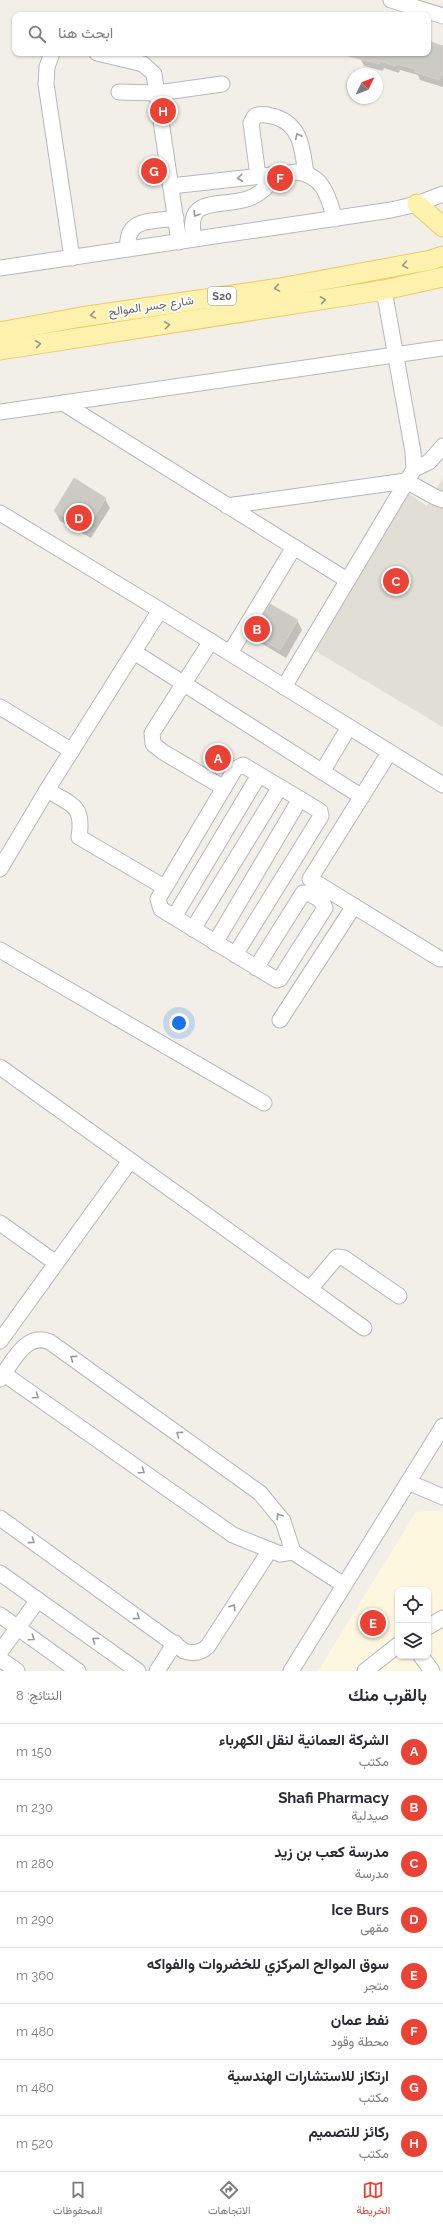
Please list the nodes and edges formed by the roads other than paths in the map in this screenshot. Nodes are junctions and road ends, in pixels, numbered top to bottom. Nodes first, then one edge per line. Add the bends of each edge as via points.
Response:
1 (391, 0) edge
2 (430, 12) edge
3 (431, 12) edge
4 (443, 16) edge
5 (51, 56) edge
6 (109, 56) edge
7 (222, 84) dead end
8 (119, 92) dead end
9 (158, 93) junction
10 (306, 173) junction
11 (276, 174) junction
12 (258, 176) junction
13 (171, 186) junction
14 (443, 194) edge
15 (417, 204) junction
16 (176, 218) junction
17 (335, 218) junction
18 (443, 227) edge
19 (194, 239) junction
20 (179, 242) junction
21 (128, 249) junction
22 (443, 256) edge
23 (72, 258) junction
24 (0, 268) edge
25 (443, 277) edge
26 (384, 290) junction
27 (0, 332) edge
28 (443, 348) edge
29 (0, 350) edge
30 (396, 355) junction
31 (63, 403) junction
32 (0, 412) edge
33 (443, 446) edge
34 (410, 475) junction
35 (443, 500) edge
36 (227, 506) junction
37 (0, 513) edge
38 (294, 547) junction
39 (347, 580) junction
40 (160, 610) junction
41 (211, 642) junction
42 (134, 652) junction
43 (230, 653) junction
44 (184, 684) junction
45 (284, 687) junction
46 (0, 707) edge
47 (349, 727) junction
48 (72, 751) junction
49 (390, 753) junction
50 (322, 772) junction
51 (259, 775) junction
52 (443, 785) edge
53 (280, 787) junction
54 (224, 788) junction
55 (47, 790) junction
56 (362, 797) junction
57 (300, 799) junction
58 (0, 869) edge
59 (164, 888) junction
60 (354, 906) junction
61 (174, 917) junction
62 (193, 929) junction
63 (215, 942) junction
64 (0, 950) edge
65 (235, 955) junction
66 (440, 959) dead end
67 (256, 968) junction
68 (280, 1020) dead end
69 (0, 1067) edge
70 (264, 1103) dead end
71 (130, 1161) junction
72 (0, 1223) edge
73 (56, 1263) junction
74 (310, 1289) junction
75 (399, 1296) dead end
76 (364, 1328) dead end
77 (0, 1341) edge
78 (2, 1377) edge
79 (443, 1426) edge
80 (408, 1482) junction
81 (443, 1497) edge
82 (0, 1518) edge
83 (270, 1550) junction
84 (293, 1552) junction
85 (0, 1573) edge
86 (344, 1585) junction
87 (38, 1600) junction
88 (0, 1616) edge
89 (443, 1618) edge
90 (431, 1624) edge
91 (17, 1628) junction
92 (175, 1643) junction
93 (395, 1648) edge
94 (0, 1652) edge
95 (0, 1659) edge
96 (423, 1659) edge
97 (17, 1671) edge
98 (78, 1671) edge
99 (138, 1671) edge
100 (157, 1671) edge
101 (291, 1671) edge
102 (365, 1671) edge
103 (432, 1671) edge

1 - 2 street
3 - 4 street
5 - 23 street via 46,84
6 - 9 street via 147,66 156,78
7 - 9 street
8 - 9 street
9 - 13 street
10 - 11 street
10 -> 12 street via 301,142 296,132 283,120 263,114 255,116 251,123
10 - 17 street via 314,176 324,188
11 - 12 street
11 -> 19 street via 270,184 253,197 200,208 192,224
12 -> 13 street
13 - 16 street
14 - 15 street
15 - 17 street
15 - 18 main road
16 - 20 street
16 - 21 street via 134,226 127,237
17 - 19 street
19 - 20 street
20 - 21 street
21 - 23 street
22 -> 27 main road, شارع جسر الموالح / S20 via 280,288 81,316
23 - 24 street
25 - 26 main road, شارع جسر الموالح / S20
29 -> 26 main road, شارع جسر الموالح / S20
26 - 30 street
28 - 30 street
30 - 31 street
30 - 34 street via 414,452
31 - 32 street
31 - 36 street
33 - 34 street via 429,462
34 - 35 street via 434,497
34 - 36 street
34 - 39 street
36 - 38 street
37 - 40 street
38 - 39 street
38 - 43 street
39 - 45 street
40 - 41 street
40 - 42 street
41 - 43 street
41 - 44 street
42 - 44 street
42 - 48 street
43 - 45 street
44 - 50 street
44 - 54 street via 152,733 153,744
45 - 47 street
46 - 48 street
47 - 49 street
47 - 50 street
48 - 55 street
49 - 52 street
49 - 56 street
50 - 56 street
51 - 53 street
51 - 54 street via 243,765 235,769
51 - 61 street
53 - 57 street
53 - 62 street
54 - 59 street
55 - 58 street
55 - 59 street via 77,808 82,821 79,837
56 - 60 street via 310,879
57 - 63 street
57 - 65 street via 320,811 322,816
59 - 61 street via 158,899 161,909
60 - 66 street
60 - 68 street
61 - 62 street
62 - 63 street
63 - 65 street
64 - 70 street
65 - 67 street
67 - 67 street via 302,893 308,893 323,903 324,908 280,979 277,980
69 - 71 street
71 - 73 street
71 - 74 street
72 - 73 street
73 - 77 street
74 - 75 street via 337,1257 344,1258
74 - 76 street
78 -> 83 street via 234,1535
84 -> 78 street via 283,1521 260,1493 50,1342 36,1340 27,1344
79 - 80 street
80 - 81 street
80 - 86 street
82 -> 92 street
83 - 84 street via 284,1554
92 -> 83 street via 193,1653 204,1650
84 - 86 street
85 - 87 street
86 - 101 street
87 - 91 street
99 -> 87 street
88 - 91 street
89 - 90 street
91 - 94 street
91 -> 98 street
92 - 100 street
93 - 102 street
95 - 97 street
96 - 103 street

